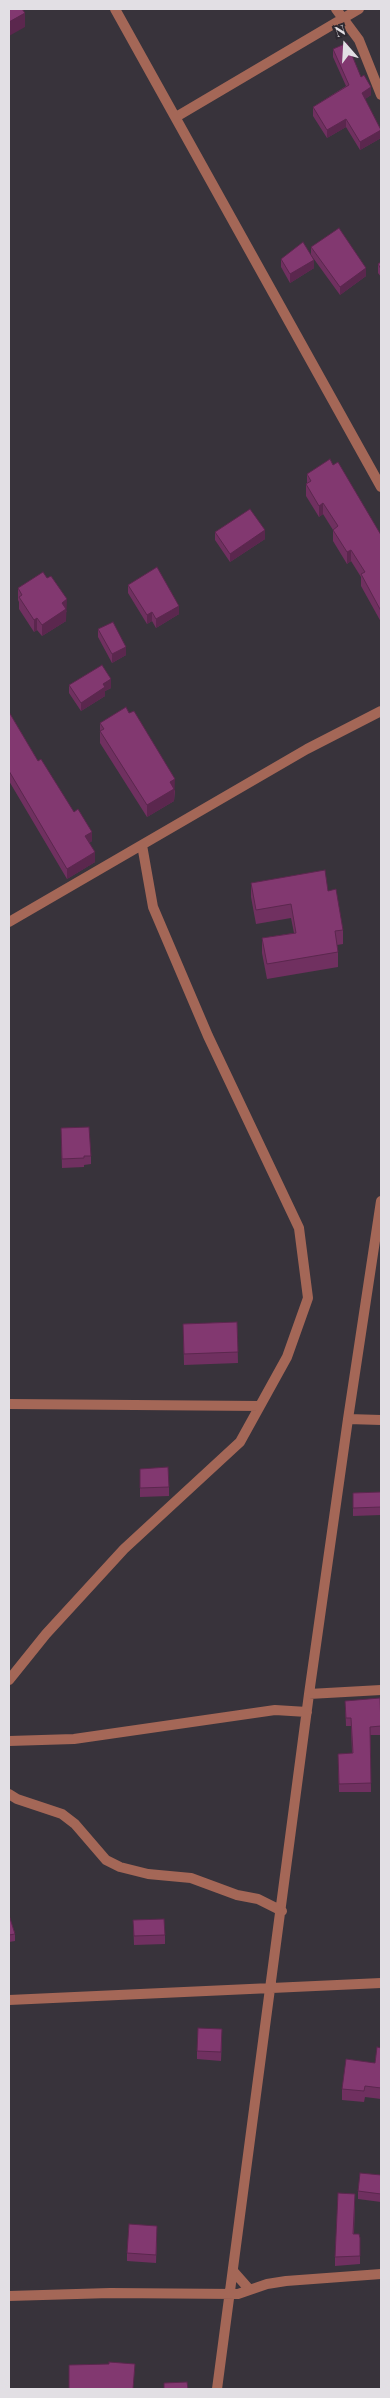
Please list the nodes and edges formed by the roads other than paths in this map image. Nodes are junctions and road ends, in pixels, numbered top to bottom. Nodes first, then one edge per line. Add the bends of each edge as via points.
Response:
1 (115, 9) edge
2 (336, 9) edge
3 (358, 9) edge
4 (343, 18) junction
5 (381, 95) edge
6 (176, 117) junction
7 (381, 487) edge
8 (381, 711) edge
9 (142, 845) junction
10 (9, 922) edge
11 (381, 1201) edge
12 (9, 1404) edge
13 (260, 1406) junction
14 (348, 1419) junction
15 (381, 1420) edge
16 (9, 1680) edge
17 (381, 1690) edge
18 (309, 1694) junction
19 (307, 1712) junction
20 (9, 1742) edge
21 (9, 1794) edge
22 (282, 1911) junction
23 (381, 1983) edge
24 (272, 1986) junction
25 (9, 2000) edge
26 (234, 2272) junction
27 (381, 2274) edge
28 (249, 2289) junction
29 (230, 2294) junction
30 (9, 2296) edge
31 (217, 2389) edge

1 - 6 street
2 - 4 street
3 - 4 street
4 - 5 street via 359,40
4 - 6 street
6 - 7 street
8 - 9 street via 307,749
9 - 10 street
9 - 13 street via 153,907 208,1036 299,1228 308,1298 287,1357
11 - 14 street
12 - 13 street
13 - 16 street via 240,1442 124,1549 46,1634
14 - 15 street
14 - 18 street
17 - 18 street
18 - 19 street
19 - 20 street via 275,1710 74,1739
19 - 22 street
21 - 22 street via 62,1814 106,1860 120,1867 148,1874 191,1878 258,1899
22 - 24 street
23 - 24 street
24 - 25 street via 152,1995
24 - 26 street
26 - 28 street
26 - 29 street
27 - 28 street via 286,2281
28 - 29 street
29 - 30 street
29 - 31 street

